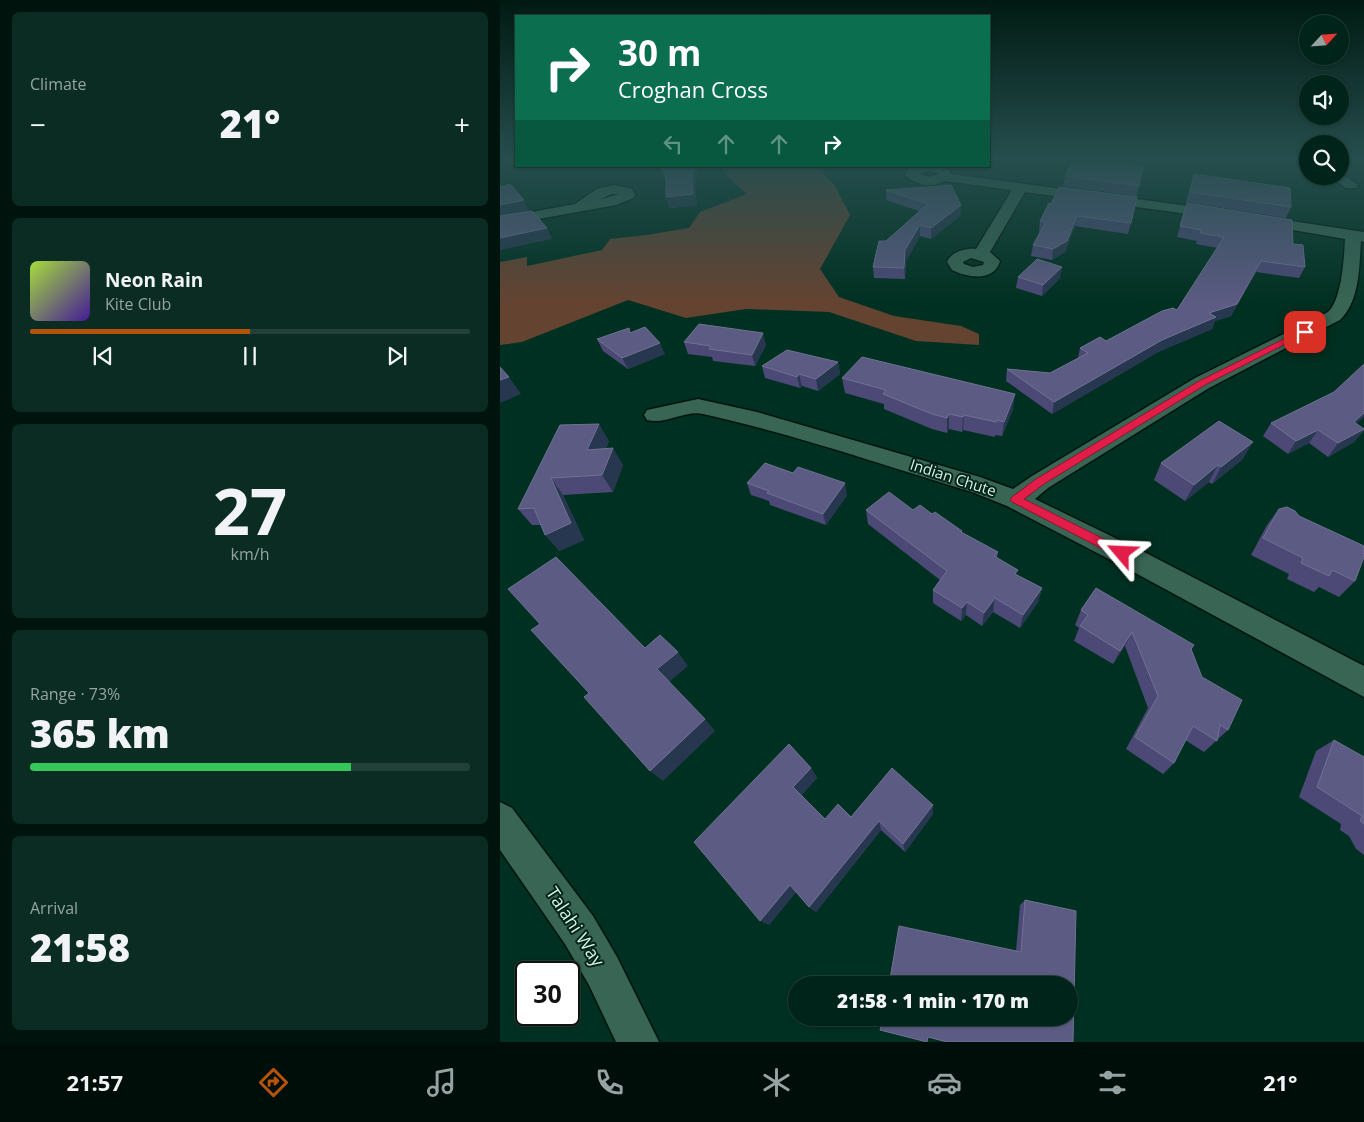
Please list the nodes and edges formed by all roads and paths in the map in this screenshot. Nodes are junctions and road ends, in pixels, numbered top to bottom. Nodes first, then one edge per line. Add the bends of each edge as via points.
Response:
1 (580, 207) dead end
2 (1009, 207) edge
3 (1172, 207) edge
4 (500, 222) edge
5 (1358, 237) edge
6 (981, 254) dead end
7 (655, 415) dead end
8 (1016, 500) junction
9 (1364, 682) edge
10 (500, 820) edge
11 (638, 1042) edge

1 - 4 street
2 - 6 street
3 - 5 street
5 - 8 street via 1353,246 1343,306 1334,316 1202,383
7 - 8 street, Indian Chute via 698,406 725,412 924,468
8 - 9 street, Indian Chute
10 - 11 street, Talahi Way via 579,930

